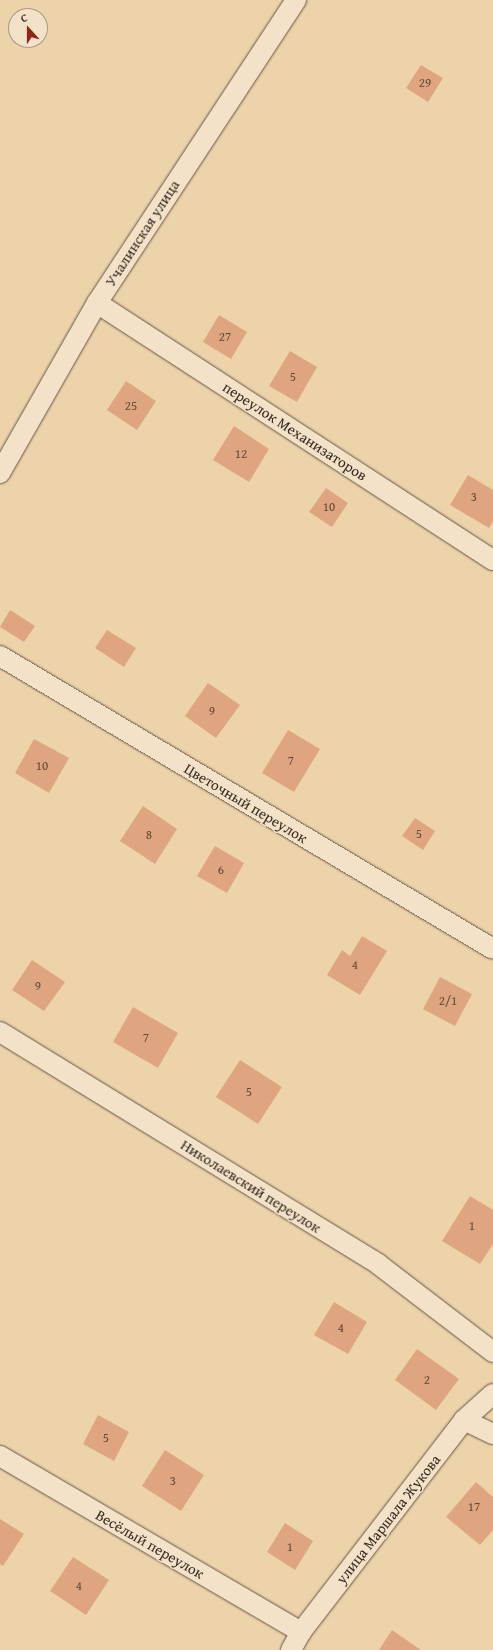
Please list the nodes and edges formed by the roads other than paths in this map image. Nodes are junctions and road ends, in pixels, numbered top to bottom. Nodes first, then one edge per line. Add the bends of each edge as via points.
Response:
1 (296, 0) edge
2 (97, 303) junction
3 (0, 473) edge
4 (493, 560) edge
5 (0, 656) edge
6 (493, 950) edge
7 (0, 1032) edge
8 (493, 1352) edge
9 (493, 1394) edge
10 (464, 1420) junction
11 (493, 1434) edge
12 (0, 1456) edge
13 (301, 1632) junction
14 (291, 1650) edge

1 - 2 street, Учалинская улица
2 - 3 street, Учалинская улица
2 - 4 street, переулок Механизаторов
5 - 6 street, Цветочный переулок
7 - 8 street, Николаевский переулок via 378,1264
9 - 10 street, улица Маршала Жукова
10 - 11 street
10 - 13 street, улица Маршала Жукова
12 - 13 street, Весёлый переулок
13 - 14 street, улица Маршала Жукова

